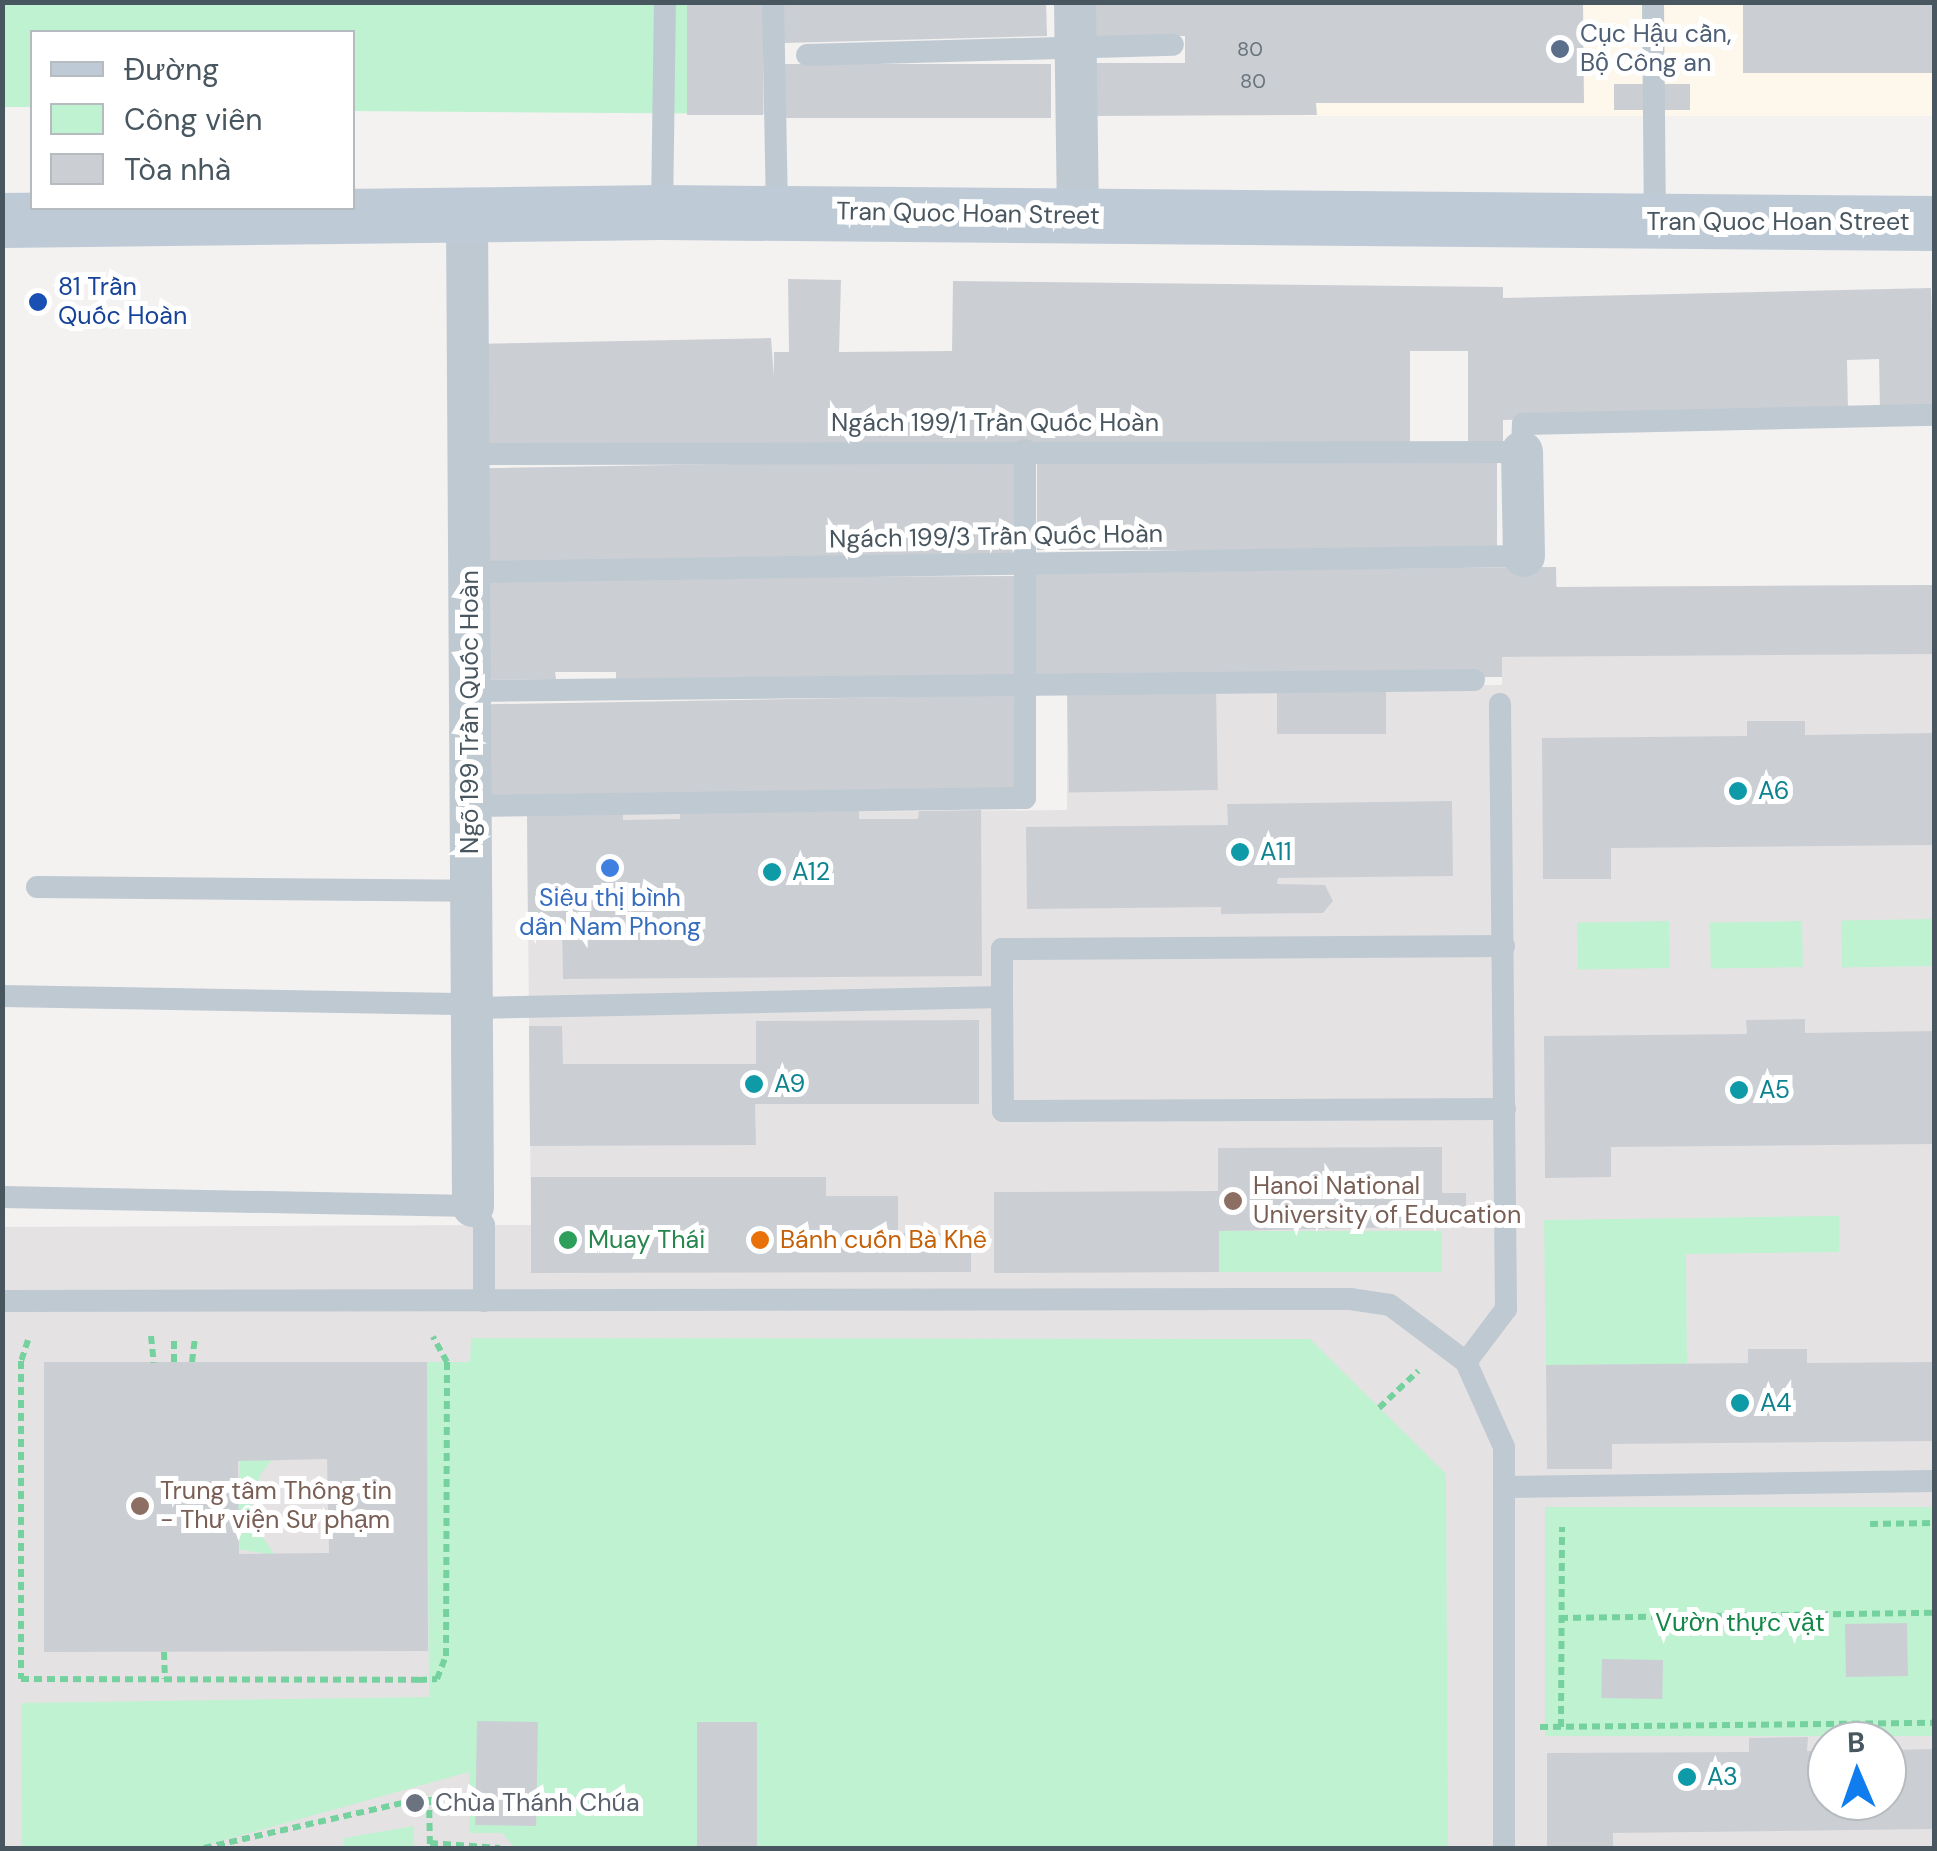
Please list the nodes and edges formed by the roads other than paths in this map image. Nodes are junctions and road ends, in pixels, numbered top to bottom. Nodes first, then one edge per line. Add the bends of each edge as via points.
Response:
1 (665, 2) edge
2 (773, 2) edge
3 (1075, 2) edge
4 (1653, 2) edge
5 (1174, 45) dead end
6 (1076, 47) junction
7 (808, 56) dead end
8 (662, 212) junction
9 (776, 212) junction
10 (1078, 216) junction
11 (466, 218) junction
12 (2, 220) edge
13 (1655, 222) junction
14 (1934, 223) edge
15 (1934, 415) edge
16 (1026, 450) junction
17 (1522, 452) junction
18 (468, 454) junction
19 (1524, 556) joint
20 (1024, 564) junction
21 (469, 572) junction
22 (1474, 680) dead end
23 (1024, 685) junction
24 (470, 691) junction
25 (1500, 704) dead end
26 (471, 806) junction
27 (38, 887) dead end
28 (471, 892) junction
29 (1504, 946) junction
30 (2, 996) edge
31 (1002, 997) junction
32 (472, 1006) junction
33 (1505, 1109) junction
34 (2, 1197) edge
35 (474, 1206) junction
36 (484, 1300) junction
37 (2, 1301) edge
38 (1466, 1362) junction
39 (1934, 1481) edge
40 (1504, 1486) junction
41 (1504, 1848) edge

1 - 8 lane
2 - 9 lane
3 - 6 street
4 - 13 lane
5 - 6 lane
6 - 7 lane
6 - 10 street
8 - 9 street, Tran Quoc Hoan Street
8 - 11 street, Tran Quoc Hoan Street
9 - 10 street, Tran Quoc Hoan Street
10 - 13 street, Tran Quoc Hoan Street
11 - 12 street, Tran Quoc Hoan Street
11 - 18 street, Ngõ 199 Trần Quốc Hoàn
13 - 14 street, Tran Quoc Hoan Street
15 - 17 lane via 1523,424
16 - 17 lane, Ngách 199/1 Trần Quốc Hoàn
16 - 18 lane, Ngách 199/1 Trần Quốc Hoàn
16 - 20 lane
17 - 19 street
18 - 21 street, Ngõ 199 Trần Quốc Hoàn
19 - 20 lane, Ngách 199/3 Trần Quốc Hoàn
20 - 21 lane, Ngách 199/3 Trần Quốc Hoàn
20 - 23 lane
21 - 24 street, Ngõ 199 Trần Quốc Hoàn
22 - 23 lane
23 - 24 lane
23 - 26 lane via 1025,798
24 - 26 street, Ngõ 199 Trần Quốc Hoàn
25 - 29 lane
26 - 28 street, Ngõ 199 Trần Quốc Hoàn
27 - 28 lane
28 - 32 street, Ngõ 199 Trần Quốc Hoàn
29 - 31 lane via 1002,949
29 - 33 lane
30 - 32 lane
31 - 32 lane
31 - 33 lane via 1002,1112
32 - 35 street, Ngõ 199 Trần Quốc Hoàn
33 - 38 lane via 1506,1309
34 - 35 lane
35 - 36 lane via 484,1225
36 - 37 lane
36 - 38 lane via 1350,1299 1390,1305
38 - 40 lane via 1504,1447
39 - 40 lane
40 - 41 lane

